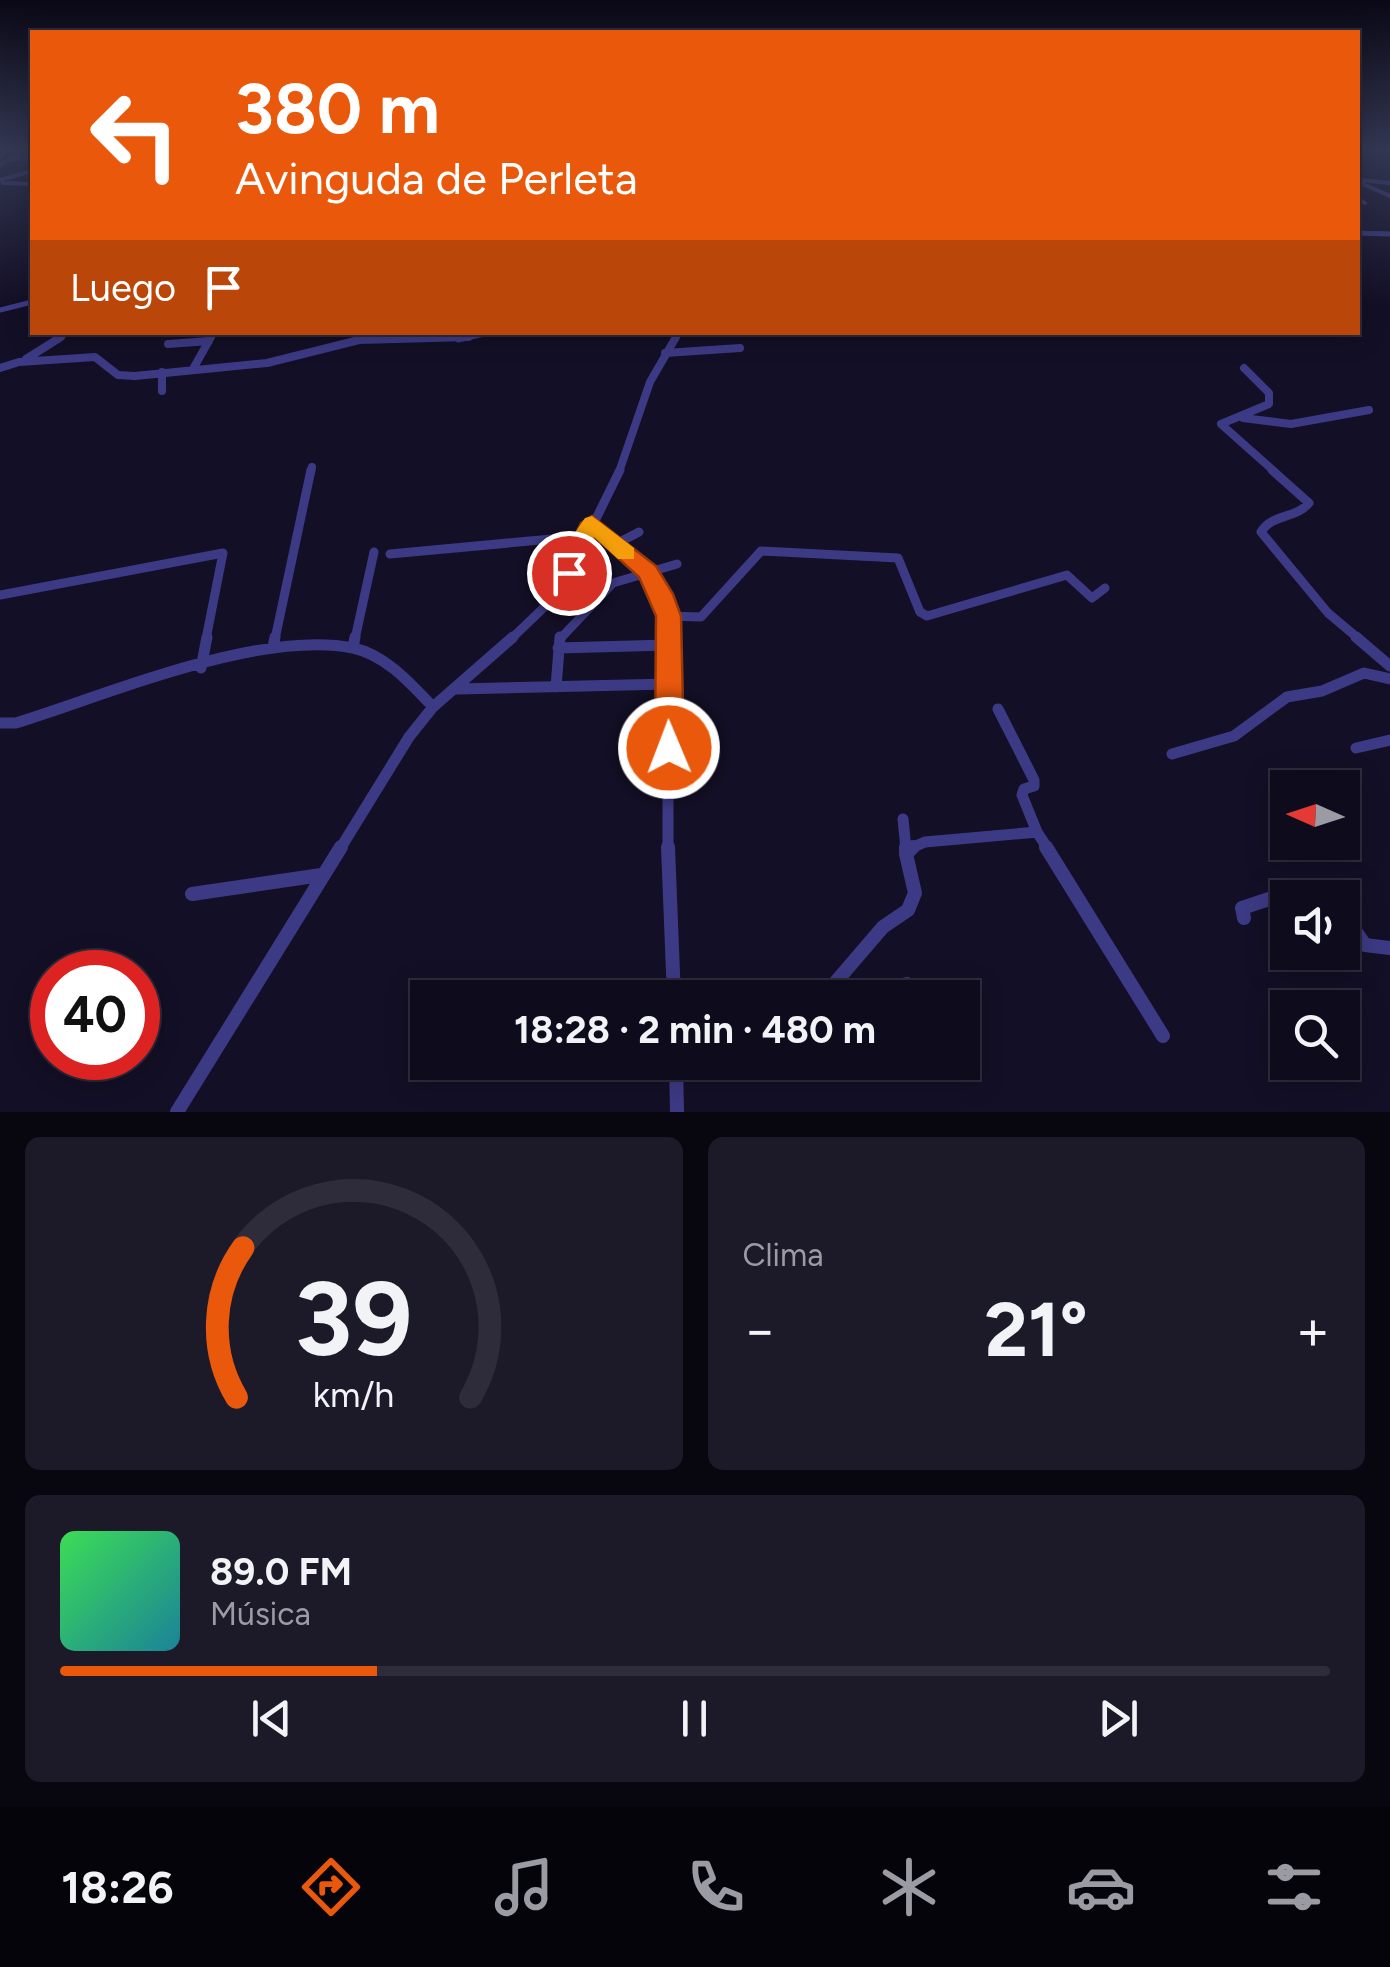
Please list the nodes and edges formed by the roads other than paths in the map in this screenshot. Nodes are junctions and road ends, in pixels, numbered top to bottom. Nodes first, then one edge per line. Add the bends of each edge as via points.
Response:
1 (1361, 201) edge
2 (1365, 203) dead end
3 (1360, 233) edge
4 (1390, 234) edge
5 (30, 302) edge
6 (0, 310) edge
7 (65, 335) edge
8 (212, 335) edge
9 (480, 335) edge
10 (676, 335) edge
11 (368, 336) edge
12 (209, 340) junction
13 (168, 344) dead end
14 (740, 348) dead end
15 (664, 353) junction
16 (19, 362) junction
17 (0, 368) edge
18 (1244, 368) dead end
19 (192, 369) junction
20 (162, 372) junction
21 (162, 390) dead end
22 (1369, 410) dead end
23 (1235, 417) junction
24 (312, 467) dead end
25 (592, 523) junction
26 (639, 532) dead end
27 (584, 536) junction
28 (614, 545) junction
29 (374, 552) dead end
30 (390, 554) dead end
31 (677, 564) dead end
32 (648, 572) junction
33 (569, 573) junction
34 (591, 577) dead end
35 (1105, 588) dead end
36 (0, 596) edge
37 (668, 616) junction
38 (668, 645) junction
39 (273, 647) junction
40 (353, 648) junction
41 (558, 648) junction
42 (1390, 666) edge
43 (200, 668) junction
44 (480, 670) junction
45 (1390, 679) edge
46 (669, 684) junction
47 (556, 687) junction
48 (479, 689) junction
49 (455, 690) junction
50 (432, 707) junction
51 (998, 709) dead end
52 (0, 723) edge
53 (1390, 740) edge
54 (1356, 748) dead end
55 (1172, 754) dead end
56 (904, 819) dead end
57 (1038, 832) junction
58 (906, 854) junction
59 (322, 876) junction
60 (192, 894) dead end
61 (1270, 899) edge
62 (1244, 918) dead end
63 (1360, 938) edge
64 (1390, 948) edge
65 (673, 980) edge
66 (837, 980) edge
67 (1163, 1036) dead end
68 (676, 1080) edge
69 (177, 1112) edge
70 (677, 1112) edge

1 - 2 street
3 - 4 street
5 - 6 street
7 - 16 street
8 - 12 street
9 - 11 street
10 - 15 street
11 - 19 street via 283,361
12 - 13 street
12 - 19 street
14 - 15 street
15 - 25 street via 628,454
16 - 17 street
16 - 20 street via 96,358 118,375
18 - 23 street via 1270,399 1262,409
19 - 20 street
20 - 21 street
22 - 23 street via 1291,424
23 - 42 street via 1222,424 1308,503 1268,520 1260,532 1328,613
24 - 39 street
25 - 27 street
25 - 28 street
26 - 28 street
27 - 30 street
27 - 33 street
28 - 32 street
29 - 40 street
31 - 32 street
32 - 37 street
32 - 41 street via 606,590 560,634
33 - 34 street
33 - 44 street via 548,607
35 - 37 street via 1092,598 1067,575 928,616 920,612 898,558 761,551 701,617
36 - 43 street via 223,552
37 - 38 street
38 - 41 street
38 - 46 street
39 - 40 street
39 - 43 street
40 - 50 street via 395,670
41 - 47 street
43 - 52 street
44 - 48 street
44 - 49 street
45 - 55 street via 1364,673 1322,691 1287,696 1234,736
46 - 47 street
46 - 65 street
47 - 48 street
48 - 49 street
49 - 50 street
50 - 59 street
51 - 57 street via 1034,780 1022,795
53 - 54 street
56 - 58 street
57 - 58 street via 926,842
57 - 67 street
58 - 66 street via 915,892 908,910
59 - 60 street
59 - 69 street
61 - 62 street via 1242,908
63 - 64 street via 1365,945
68 - 70 street

